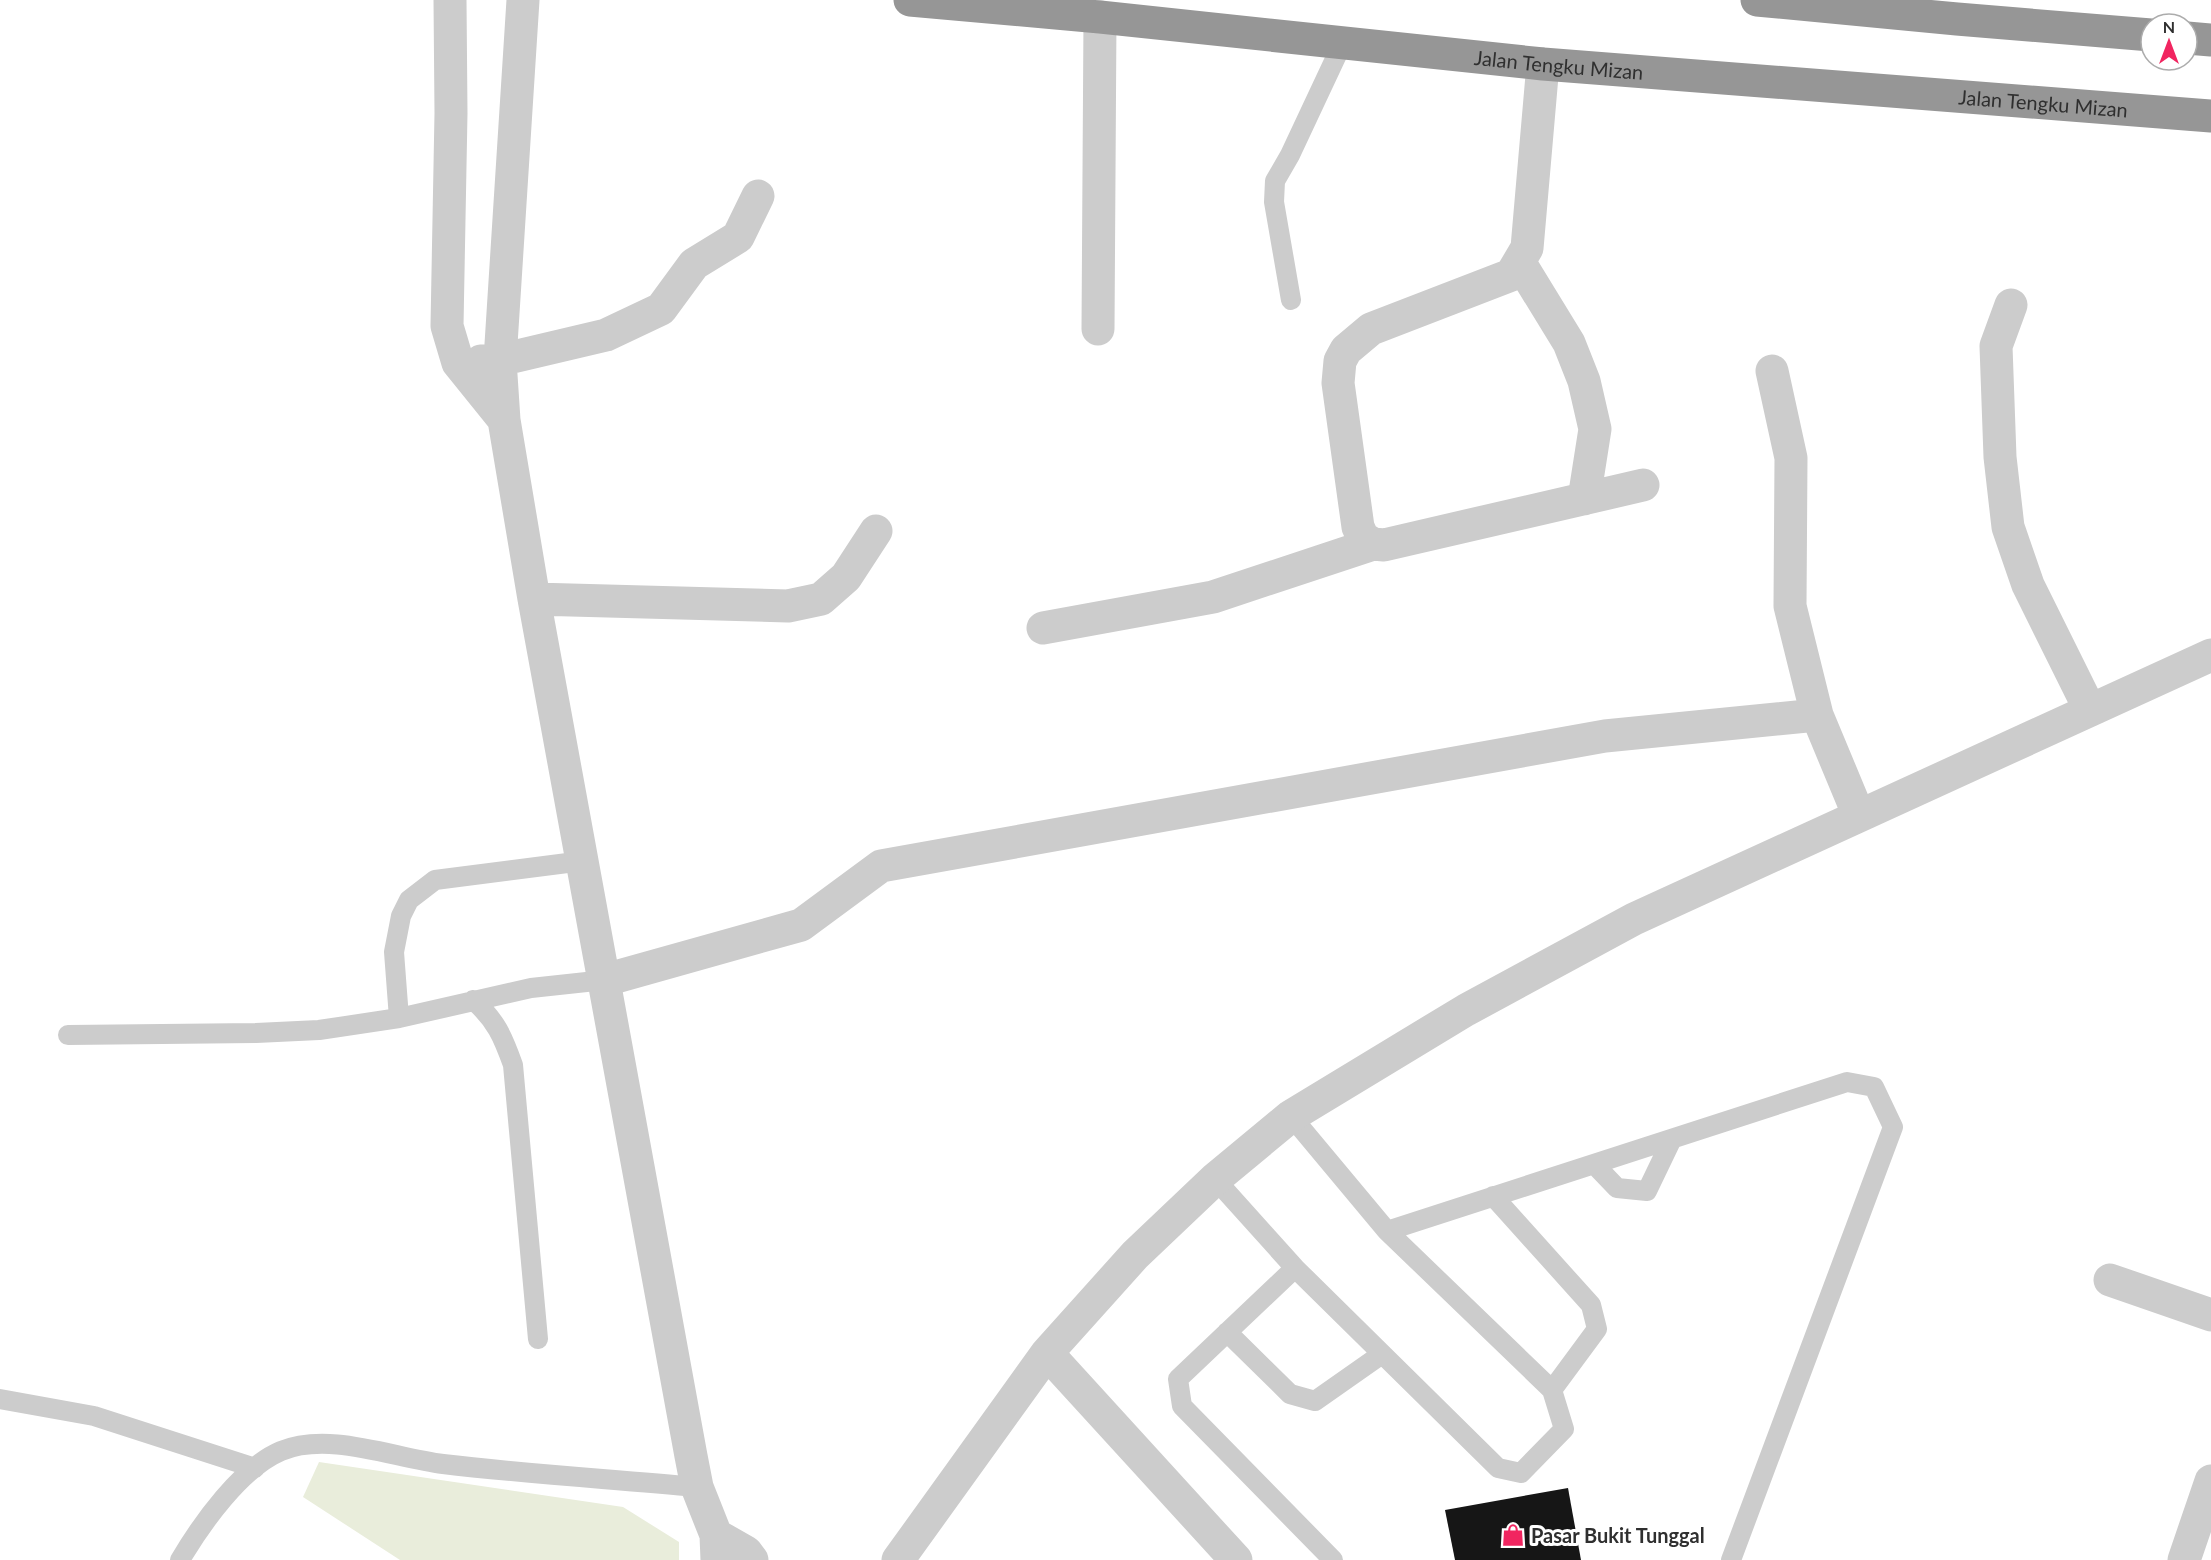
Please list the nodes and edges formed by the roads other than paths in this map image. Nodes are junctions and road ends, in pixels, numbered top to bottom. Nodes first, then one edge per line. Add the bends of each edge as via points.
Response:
1 (450, 0) edge
2 (524, 0) edge
3 (910, 0) edge
4 (1757, 0) edge
5 (1100, 16) junction
6 (2139, 34) edge
7 (1342, 42) junction
8 (1543, 64) junction
9 (2211, 116) edge
10 (758, 196) dead end
11 (1520, 263) junction
12 (1291, 300) dead end
13 (2011, 305) dead end
14 (1098, 328) dead end
15 (500, 360) junction
16 (458, 363) junction
17 (1772, 371) dead end
18 (504, 420) junction
19 (1643, 485) dead end
20 (1584, 499) junction
21 (876, 531) dead end
22 (1373, 544) junction
23 (534, 599) junction
24 (1043, 628) dead end
25 (2211, 655) edge
26 (2090, 710) junction
27 (1817, 715) junction
28 (1859, 816) junction
29 (584, 861) junction
30 (605, 980) junction
31 (473, 1000) junction
32 (399, 1017) junction
33 (68, 1035) dead end
34 (1291, 1116) junction
35 (1672, 1139) junction
36 (1594, 1164) junction
37 (1215, 1179) junction
38 (1493, 1196) junction
39 (1387, 1231) junction
40 (1295, 1268) junction
41 (2109, 1280) dead end
42 (2211, 1315) edge
43 (1227, 1332) junction
44 (538, 1339) dead end
45 (1047, 1353) junction
46 (1382, 1354) junction
47 (1552, 1390) junction
48 (0, 1399) edge
49 (255, 1468) junction
50 (2211, 1481) edge
51 (697, 1487) junction
52 (717, 1547) edge
53 (180, 1560) edge
54 (752, 1560) edge
55 (898, 1560) edge
56 (1236, 1560) edge
57 (1333, 1560) edge
58 (1731, 1560) edge
59 (2184, 1560) edge

1 - 16 street via 447,326
2 - 15 street
3 - 5 highway, Jalan Tengku Mizan
4 - 6 highway
5 - 7 highway, Jalan Tengku Mizan
5 - 14 street
7 - 8 highway, Jalan Tengku Mizan
7 - 12 lane via 1275,181 1274,202
8 - 9 highway, Jalan Tengku Mizan
8 - 11 street via 1527,248
10 - 15 street via 738,237 694,264 661,309 606,335
11 - 20 street via 1569,343 1584,381 1595,429
11 - 22 street via 1511,275 1480,289 1371,328 1346,350 1340,361 1338,383 1358,527 1363,538
13 - 26 street via 1996,346 2000,457 2008,527 2028,585
15 - 16 street
15 - 18 street
16 - 18 street
17 - 27 street via 1791,458 1790,606
18 - 23 street
19 - 20 street
20 - 22 street via 1384,545
21 - 23 street via 846,577 821,599 788,606
22 - 24 street via 1213,597
23 - 29 street
25 - 26 street
26 - 28 street
27 - 28 street
27 - 30 street via 1605,736 880,866 801,925
28 - 34 street via 1634,919 1466,1010
29 - 30 street
29 - 32 lane via 435,880 409,900 401,916 394,952
30 - 31 lane via 531,988
30 - 51 street
31 - 32 lane
31 - 44 lane via 500,1030 513,1065
32 - 33 lane via 319,1030
34 - 37 street
34 - 39 lane
35 - 36 lane
35 - 36 lane via 1647,1191 1617,1188
35 - 58 lane via 1847,1082 1874,1087 1893,1127
36 - 38 lane
37 - 40 lane
37 - 45 street via 1136,1256
38 - 39 lane
38 - 47 lane via 1591,1305 1597,1329
39 - 47 lane
40 - 43 lane
40 - 46 lane
41 - 42 street
43 - 46 lane via 1290,1394 1316,1401
43 - 57 lane via 1178,1379 1182,1406
45 - 55 street
45 - 56 street
46 - 47 lane via 1498,1468 1521,1473 1564,1429
48 - 49 lane via 94,1416
49 - 51 lane via 281,1451 310,1444 441,1464
49 - 53 lane via 216,1507
50 - 59 street
51 - 52 street
52 - 54 street via 746,1552

